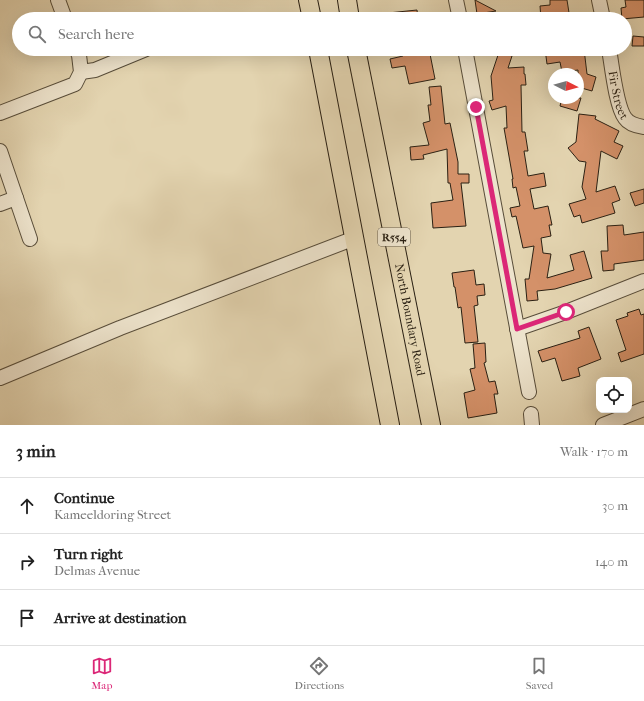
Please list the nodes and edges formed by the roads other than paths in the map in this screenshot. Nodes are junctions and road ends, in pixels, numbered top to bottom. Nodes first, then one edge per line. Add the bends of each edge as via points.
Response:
1 (58, 0) edge
2 (308, 0) edge
3 (347, 0) edge
4 (456, 0) edge
5 (599, 0) edge
6 (62, 12) edge
7 (311, 12) edge
8 (349, 12) edge
9 (459, 12) edge
10 (602, 12) edge
11 (79, 56) edge
12 (129, 56) edge
13 (319, 56) edge
14 (357, 56) edge
15 (466, 56) edge
16 (609, 56) edge
17 (81, 72) junction
18 (0, 113) edge
19 (644, 127) edge
20 (0, 151) edge
21 (16, 198) junction
22 (0, 204) edge
23 (355, 238) junction
24 (30, 239) dead end
25 (644, 281) edge
26 (517, 329) junction
27 (0, 378) edge
28 (529, 392) dead end
29 (644, 409) edge
30 (390, 425) edge
31 (431, 425) edge
32 (603, 425) edge

1 - 6 street
2 - 7 main road
3 - 8 main road
4 - 9 street
5 - 10 street
11 - 17 street
12 - 17 street via 95,70
13 - 23 main road
14 - 31 main road, North Boundary Road / R554
15 - 26 street
16 - 19 street, Fir Street via 622,113 628,122
17 - 18 street via 75,84
20 - 21 street
21 - 22 street
21 - 24 street
23 - 27 street via 120,328
23 - 30 main road
25 - 26 street
26 - 28 street
29 - 32 street

